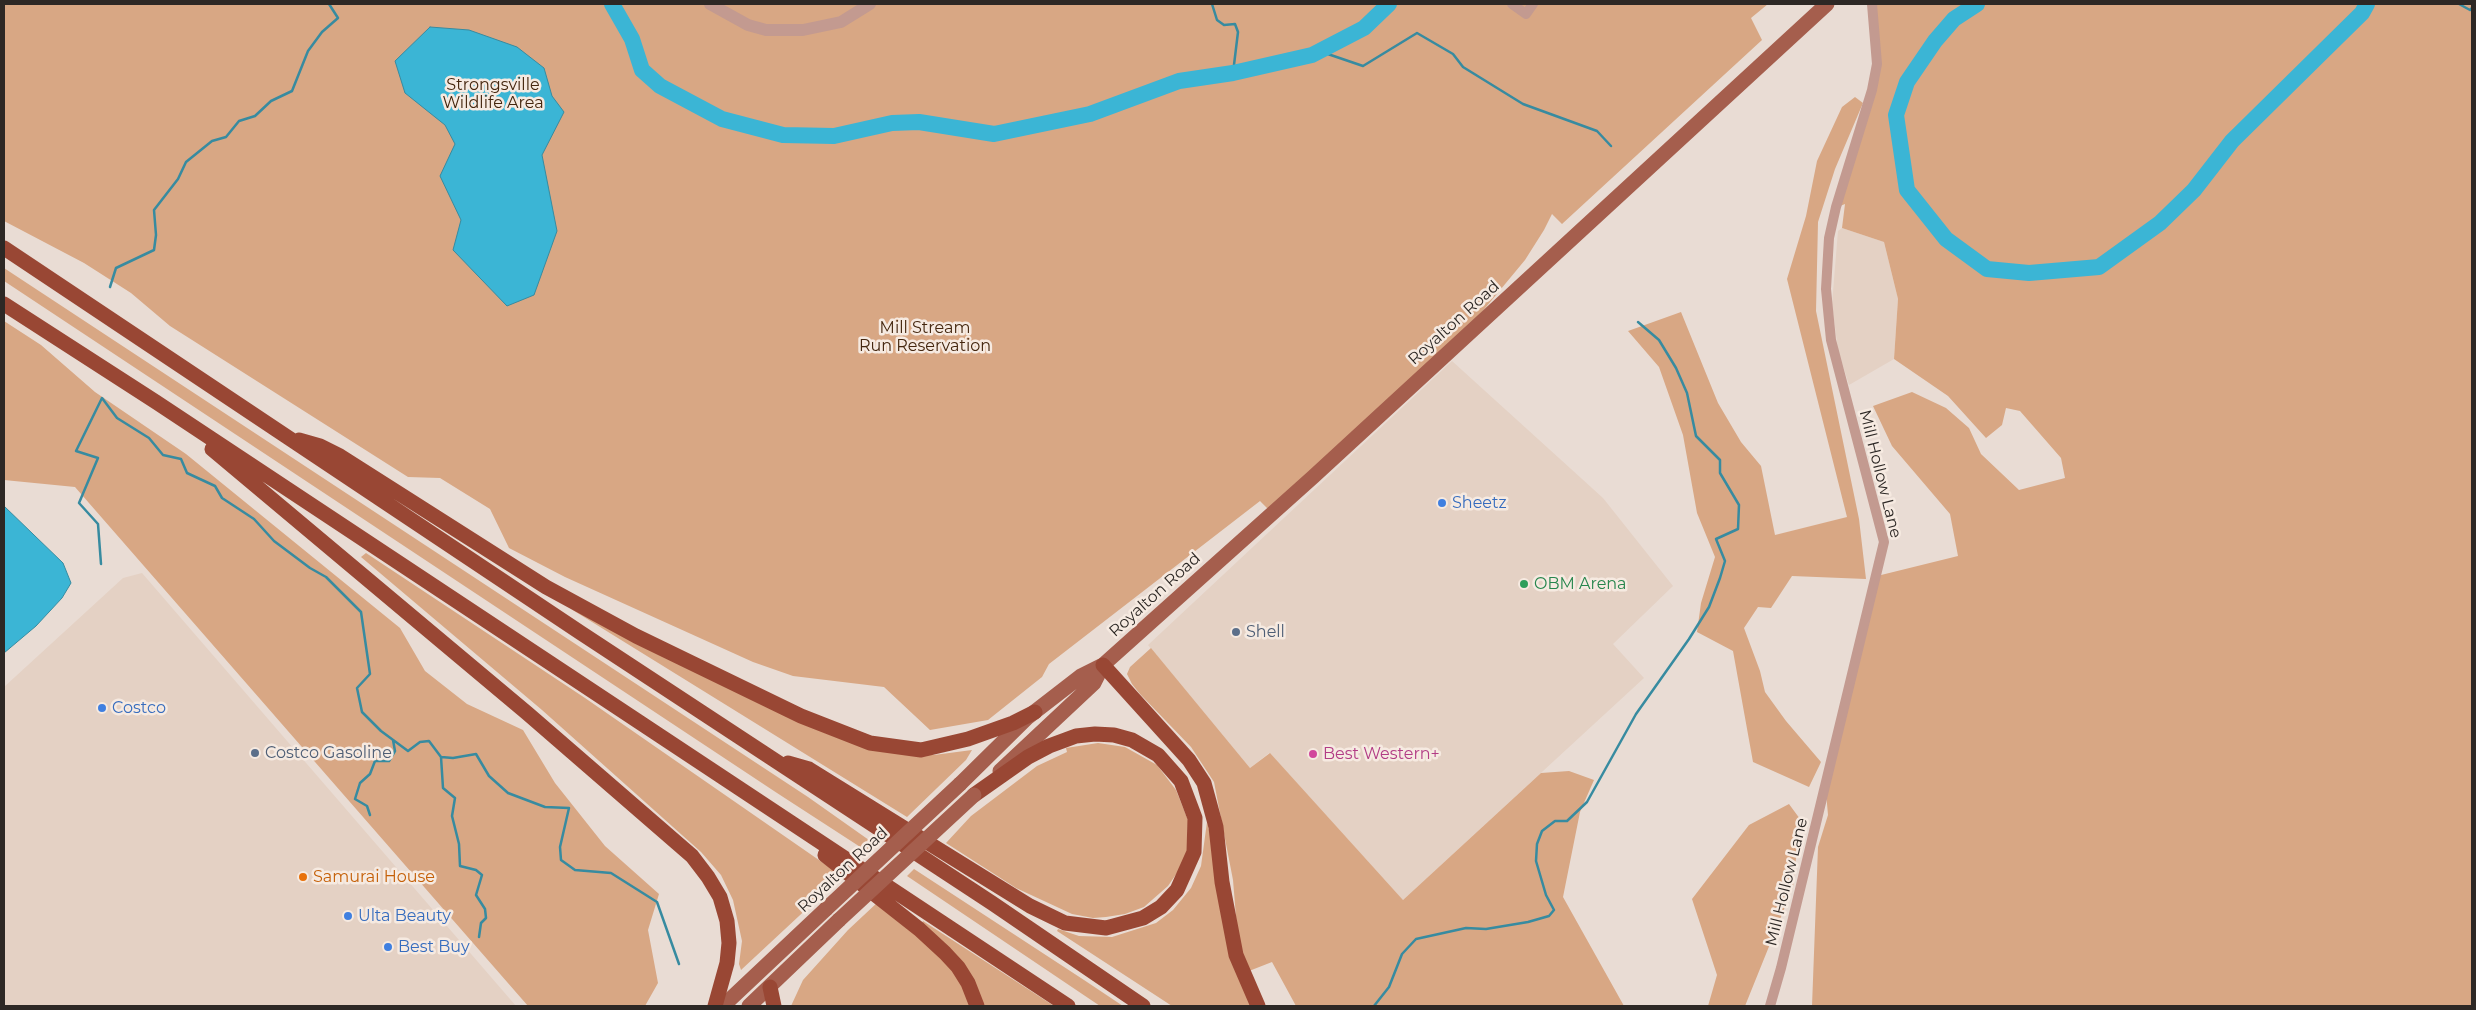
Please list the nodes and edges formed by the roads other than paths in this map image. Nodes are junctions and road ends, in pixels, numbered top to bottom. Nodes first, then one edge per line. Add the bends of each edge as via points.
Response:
1 (710, 4) edge
2 (870, 4) edge
3 (1512, 4) edge
4 (1533, 4) edge
5 (1827, 4) edge
6 (1872, 4) edge
7 (4, 248) edge
8 (4, 304) edge
9 (156, 402) junction
10 (282, 434) junction
11 (1103, 666) junction
12 (1035, 712) junction
13 (777, 760) junction
14 (739, 787) junction
15 (974, 795) junction
16 (770, 986) junction
17 (715, 1006) edge
18 (723, 1006) edge
19 (749, 1006) edge
20 (774, 1006) edge
21 (977, 1006) edge
22 (1068, 1006) edge
23 (1143, 1006) edge
24 (1258, 1006) edge
25 (1770, 1006) edge

1 - 2 street via 748,25 766,30 803,30 841,22
3 - 4 street via 1526,14
5 - 11 main road, Royalton Road
6 - 25 street, Mill Hollow Lane via 1876,64 1872,90 1834,215 1826,289 1831,340 1884,542
7 - 10 highway
8 - 9 highway
9 - 14 highway
9 - 17 highway via 692,856 720,898 727,921 727,963
10 - 12 highway via 340,456 546,587 636,636 801,716 870,743 921,750 968,739
10 - 13 highway
11 - 12 main road, Royalton Road via 1081,676
11 - 15 main road, Royalton Road via 1094,683
11 - 24 highway via 1189,760 1204,783 1216,827 1222,882 1236,955
12 - 18 main road, Royalton Road, bridge
13 - 15 highway via 809,769 1030,906 1065,923 1106,928 1143,918 1161,907 1177,890 1194,852 1195,818 1181,781 1158,754 1132,740 1114,735 1076,736 1049,746
13 - 23 highway
14 - 21 highway via 938,947 958,967
14 - 22 highway
15 - 16 main road, Royalton Road, bridge
16 - 19 main road, Royalton Road
16 - 20 highway

